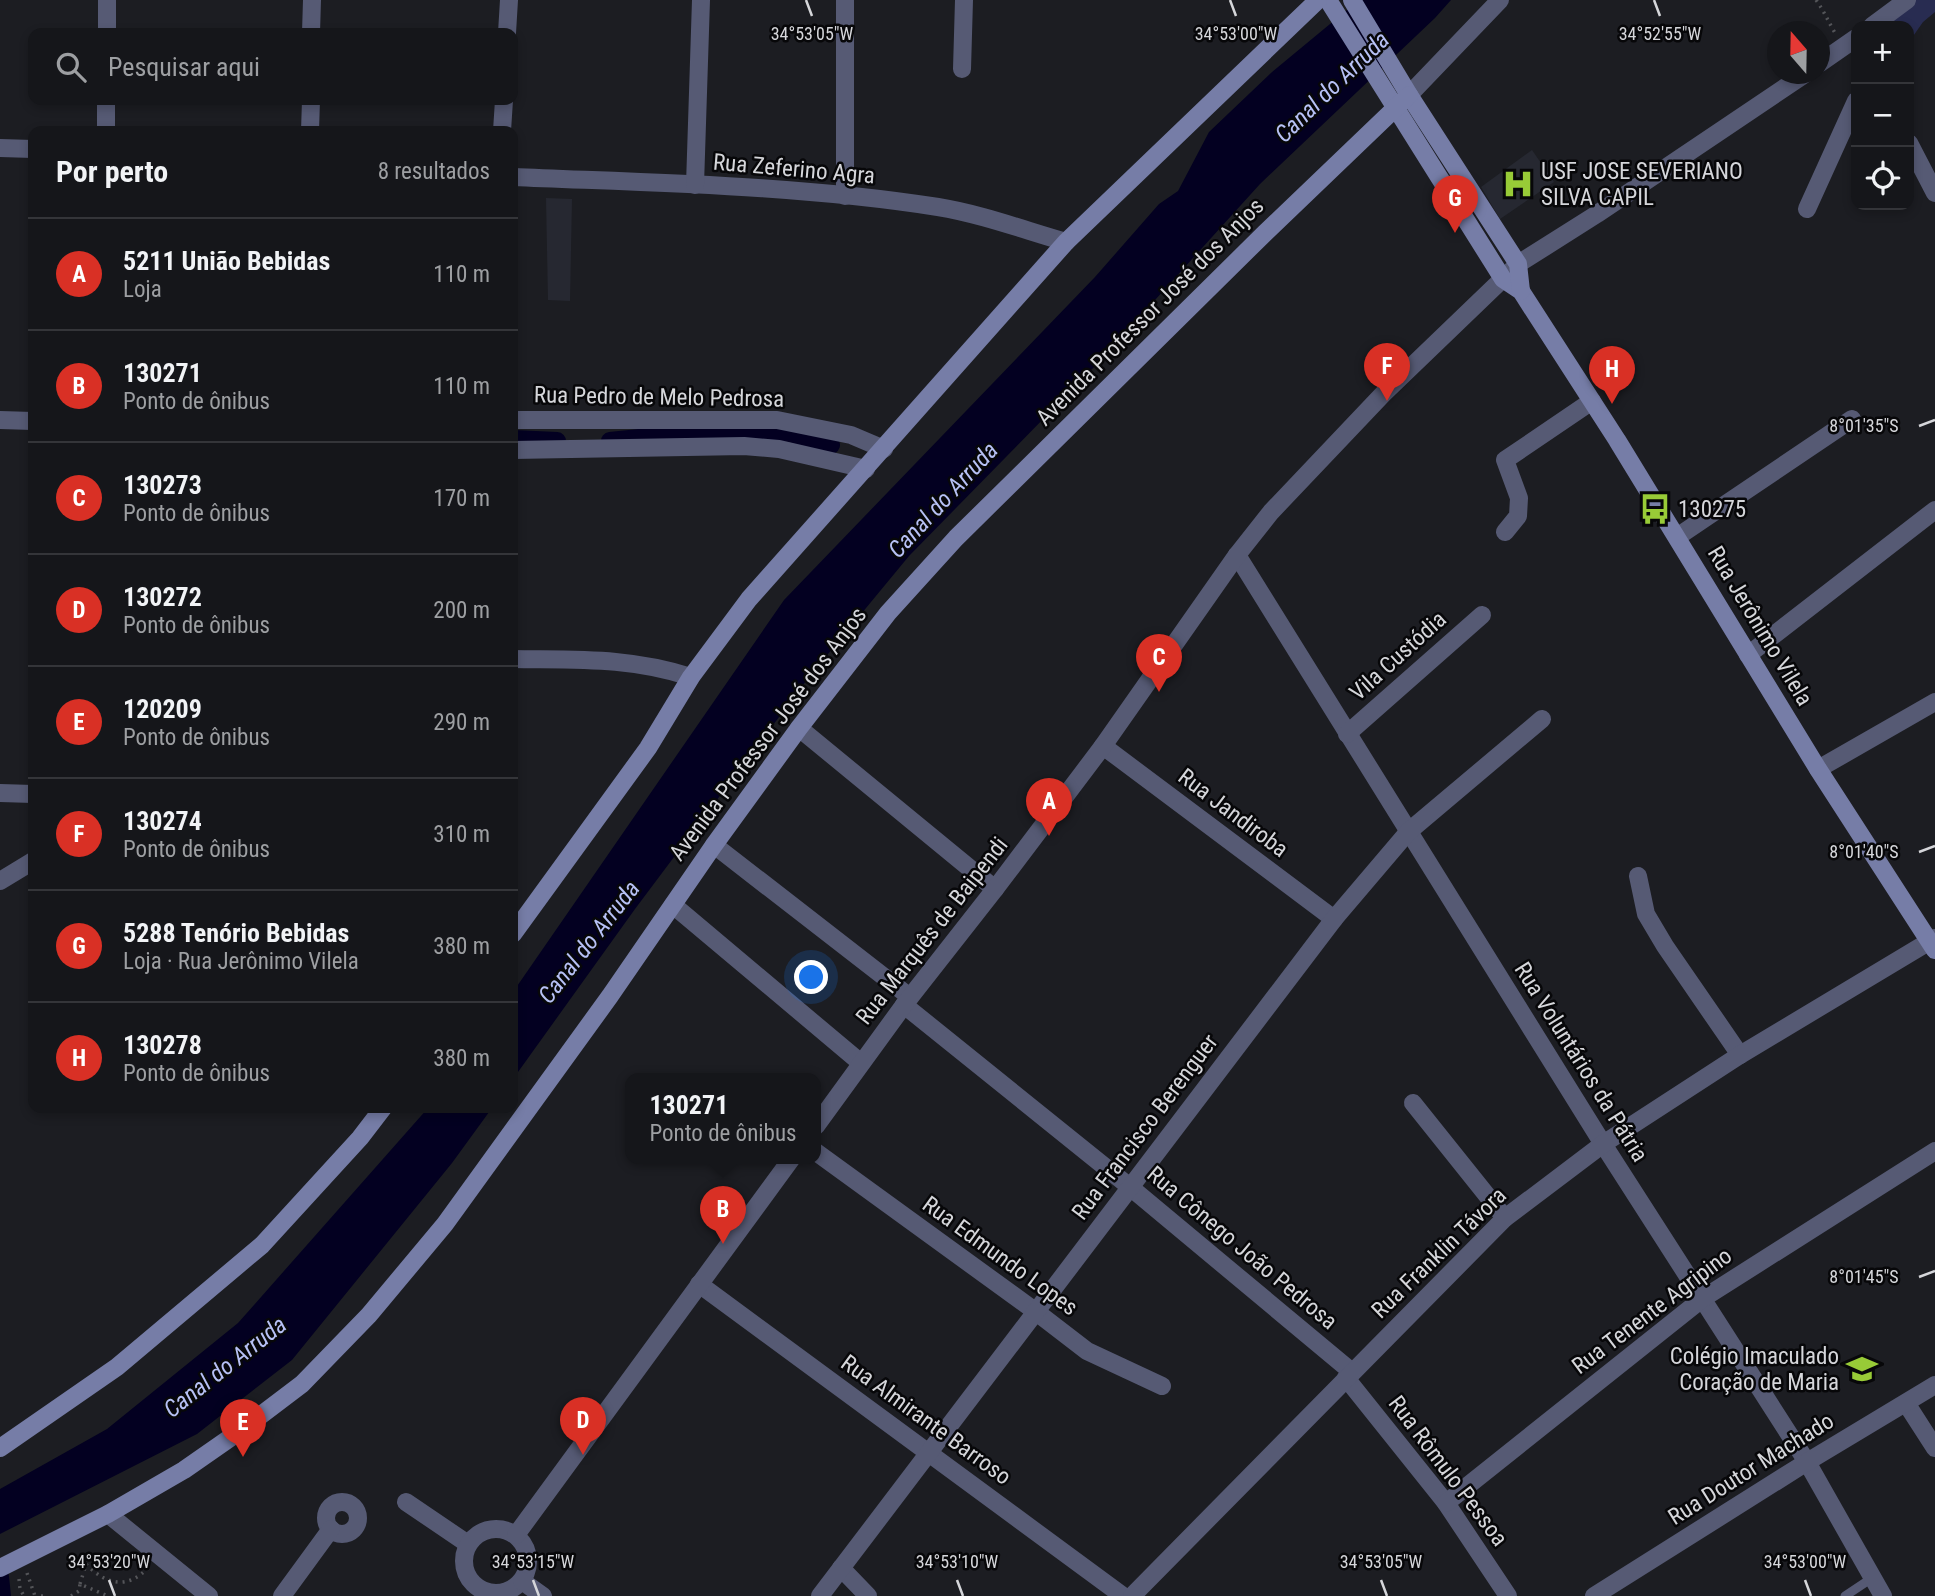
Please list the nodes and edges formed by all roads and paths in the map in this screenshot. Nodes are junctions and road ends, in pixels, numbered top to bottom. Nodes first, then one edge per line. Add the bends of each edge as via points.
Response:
1 (107, 0) edge
2 (312, 0) edge
3 (509, 0) edge
4 (701, 0) edge
5 (845, 0) edge
6 (964, 0) edge
7 (1352, 0) edge
8 (1500, 0) edge
9 (1816, 0) edge
10 (1908, 0) edge
11 (1326, 2) edge
12 (1879, 21) edge
13 (107, 28) edge
14 (312, 28) edge
15 (507, 28) edge
16 (1851, 42) edge
17 (1851, 44) edge
18 (1830, 57) edge
19 (962, 69) dead end
20 (1790, 84) edge
21 (1409, 95) junction
22 (106, 105) edge
23 (311, 105) edge
24 (504, 105) edge
25 (1395, 109) junction
26 (1851, 112) edge
27 (106, 126) edge
28 (310, 126) edge
29 (502, 126) edge
30 (1911, 147) edge
31 (0, 148) edge
32 (28, 149) edge
33 (518, 177) edge
34 (695, 185) junction
35 (1935, 192) edge
36 (845, 196) junction
37 (1807, 209) dead end
38 (1066, 242) junction
39 (1518, 264) junction
40 (1503, 279) junction
41 (1521, 291) junction
42 (1592, 401) junction
43 (1852, 419) dead end
44 (0, 420) edge
45 (518, 420) edge
46 (28, 421) edge
47 (884, 449) junction
48 (518, 450) edge
49 (866, 469) junction
50 (1935, 510) edge
51 (1505, 532) dead end
52 (1677, 537) junction
53 (1237, 555) junction
54 (1482, 615) dead end
55 (1748, 655) junction
56 (518, 659) edge
57 (691, 677) junction
58 (1935, 702) edge
59 (1542, 719) dead end
60 (799, 728) junction
61 (1347, 734) junction
62 (1103, 746) junction
63 (1818, 769) junction
64 (0, 793) edge
65 (28, 794) edge
66 (1408, 832) junction
67 (714, 845) junction
68 (28, 864) edge
69 (1638, 876) dead end
70 (0, 881) edge
71 (995, 890) junction
72 (673, 905) junction
73 (1334, 919) junction
74 (518, 927) edge
75 (1933, 943) edge
76 (907, 1001) junction
77 (1740, 1055) junction
78 (861, 1063) junction
79 (1413, 1103) dead end
80 (379, 1113) edge
81 (821, 1119) edge
82 (1603, 1144) junction
83 (1935, 1151) edge
84 (821, 1156) edge
85 (788, 1164) edge
86 (1130, 1187) junction
87 (1505, 1217) junction
88 (699, 1284) junction
89 (1702, 1299) junction
90 (1035, 1311) junction
91 (1349, 1375) junction
92 (1935, 1385) edge
93 (1162, 1386) dead end
94 (1906, 1403) junction
95 (0, 1448) edge
96 (1935, 1448) edge
97 (929, 1451) junction
98 (1807, 1462) junction
99 (406, 1502) dead end
100 (1446, 1503) junction
101 (108, 1514) junction
102 (331, 1530) dead end
103 (516, 1535) junction
104 (468, 1544) junction
105 (159, 1557) junction
106 (10, 1563) edge
107 (841, 1568) junction
108 (1872, 1578) junction
109 (522, 1581) junction
110 (80, 1584) junction
111 (472, 1591) edge
112 (35, 1596) edge
113 (71, 1596) edge
114 (108, 1596) edge
115 (209, 1596) edge
116 (282, 1596) edge
117 (543, 1596) edge
118 (820, 1596) edge
119 (868, 1596) edge
120 (1123, 1596) edge
121 (1132, 1596) edge
122 (1508, 1596) edge
123 (1594, 1596) edge
124 (1845, 1596) edge
125 (1883, 1596) edge

1 - 13 street
2 - 14 street
3 - 15 street
4 - 34 street
5 - 36 street
6 - 19 street
7 - 21 main road, Rua Jerônimo Vilela
8 - 21 street
9 - 16 path via 1828,20
10 - 12 street
11 - 25 main road, Rua Jerônimo Vilela
11 - 38 main road
17 - 18 street
20 - 39 street, Rua Marquês de Baipendi
21 - 25 main road, Avenida Professor José dos Anjos
21 - 39 main road, Rua Jerônimo Vilela
22 - 27 street
23 - 28 street
24 - 29 street
25 - 40 main road, Rua Jerônimo Vilela
25 - 60 main road, Avenida Professor José dos Anjos via 956,538 888,613
26 - 37 street
30 - 35 street
31 - 32 street
33 - 34 street, Rua Zeferino Agra
34 - 36 street, Rua Zeferino Agra
36 - 38 street, Rua Zeferino Agra via 939,207
38 - 47 main road
39 - 40 street, Rua Marquês de Baipendi
39 - 41 main road, Rua Jerônimo Vilela
40 - 41 main road, Rua Jerônimo Vilela
40 - 53 street, Rua Marquês de Baipendi via 1315,463
41 - 42 main road, Rua Jerônimo Vilela
42 - 51 street via 1504,460 1519,498 1518,516
42 - 52 main road, Rua Jerônimo Vilela
43 - 52 street
44 - 46 street
45 - 47 street, Rua Pedro de Melo Pedrosa via 777,420 851,435
47 - 49 main road
48 - 49 street via 744,446 779,449
49 - 57 main road via 749,599
50 - 55 street
52 - 55 main road, Rua Jerônimo Vilela
53 - 61 street, Rua Voluntários da Pátria
53 - 62 street, Rua Marquês de Baipendi
54 - 61 street, Vila Custódia
55 - 63 main road, Rua Jerônimo Vilela
56 - 57 street via 633,662
57 - 74 main road via 648,748
58 - 63 street
59 - 66 street, Rua Francisco Berenguer
60 - 67 main road, Avenida Professor José dos Anjos
60 - 71 street
61 - 66 street, Rua Voluntários da Pátria
62 - 71 street, Rua Marquês de Baipendi
62 - 73 street, Rua Jandiroba
63 - 75 main road, Rua Jerônimo Vilela
64 - 65 street
66 - 73 street, Rua Francisco Berenguer
66 - 82 street, Rua Voluntários da Pátria
67 - 72 main road, Avenida Professor José dos Anjos
67 - 76 street, Rua Cônego João Pedrosa
68 - 70 street
69 - 77 street via 1646,914
71 - 76 street, Rua Marquês de Baipendi
72 - 78 street
72 - 101 main road, Avenida Professor José dos Anjos via 445,1224 369,1315 302,1384 261,1416
73 - 86 street, Rua Francisco Berenguer
75 - 77 street, Rua Franklin Távora
76 - 78 street, Rua Marquês de Baipendi
76 - 86 street, Rua Cônego João Pedrosa
77 - 82 street, Rua Franklin Távora
78 - 81 street, Rua Marquês de Baipendi
79 - 87 street
80 - 95 main road via 262,1245 117,1367
82 - 87 street, Rua Franklin Távora
82 - 89 street, Rua Voluntários da Pátria
83 - 89 street, Rua Tenente Agripino
84 - 90 street, Rua Edmundo Lopes
85 - 88 street
86 - 90 street, Rua Francisco Berenguer
86 - 91 street, Rua Cônego João Pedrosa
87 - 91 street, Rua Franklin Távora
88 - 97 street, Rua Almirante Barroso
88 - 103 street
89 - 98 street, Rua Voluntários da Pátria
89 - 100 street, Rua Tenente Agripino
90 - 93 street, Rua Edmundo Lopes via 1087,1351
90 - 97 street, Rua Francisco Berenguer
91 - 100 street, Rua Rômulo Pessoa
91 - 121 street, Rua Franklin Távora
92 - 94 street, Rua Doutor Machado
94 - 96 street
94 - 98 street, Rua Doutor Machado
97 - 107 street, Rua Francisco Berenguer
97 - 120 street, Rua Almirante Barroso
98 - 108 street, Rua Voluntários da Pátria
98 - 123 street, Rua Doutor Machado
99 - 104 street
100 - 122 street, Rua Rômulo Pessoa
101 - 105 street
101 - 106 main road, Avenida Professor José dos Anjos
102 - 116 street
103 - 104 street via 490,1529
103 - 109 street via 529,1562
104 - 111 street via 464,1566
105 - 110 path via 139,1578 125,1583 96,1575 86,1564
105 - 115 street
106 - 112 path
107 - 118 street, Rua Francisco Berenguer
107 - 119 street
108 - 124 lane
108 - 125 street, Rua Voluntários da Pátria
109 - 111 street via 495,1593
109 - 117 street
110 - 113 path
110 - 114 path

